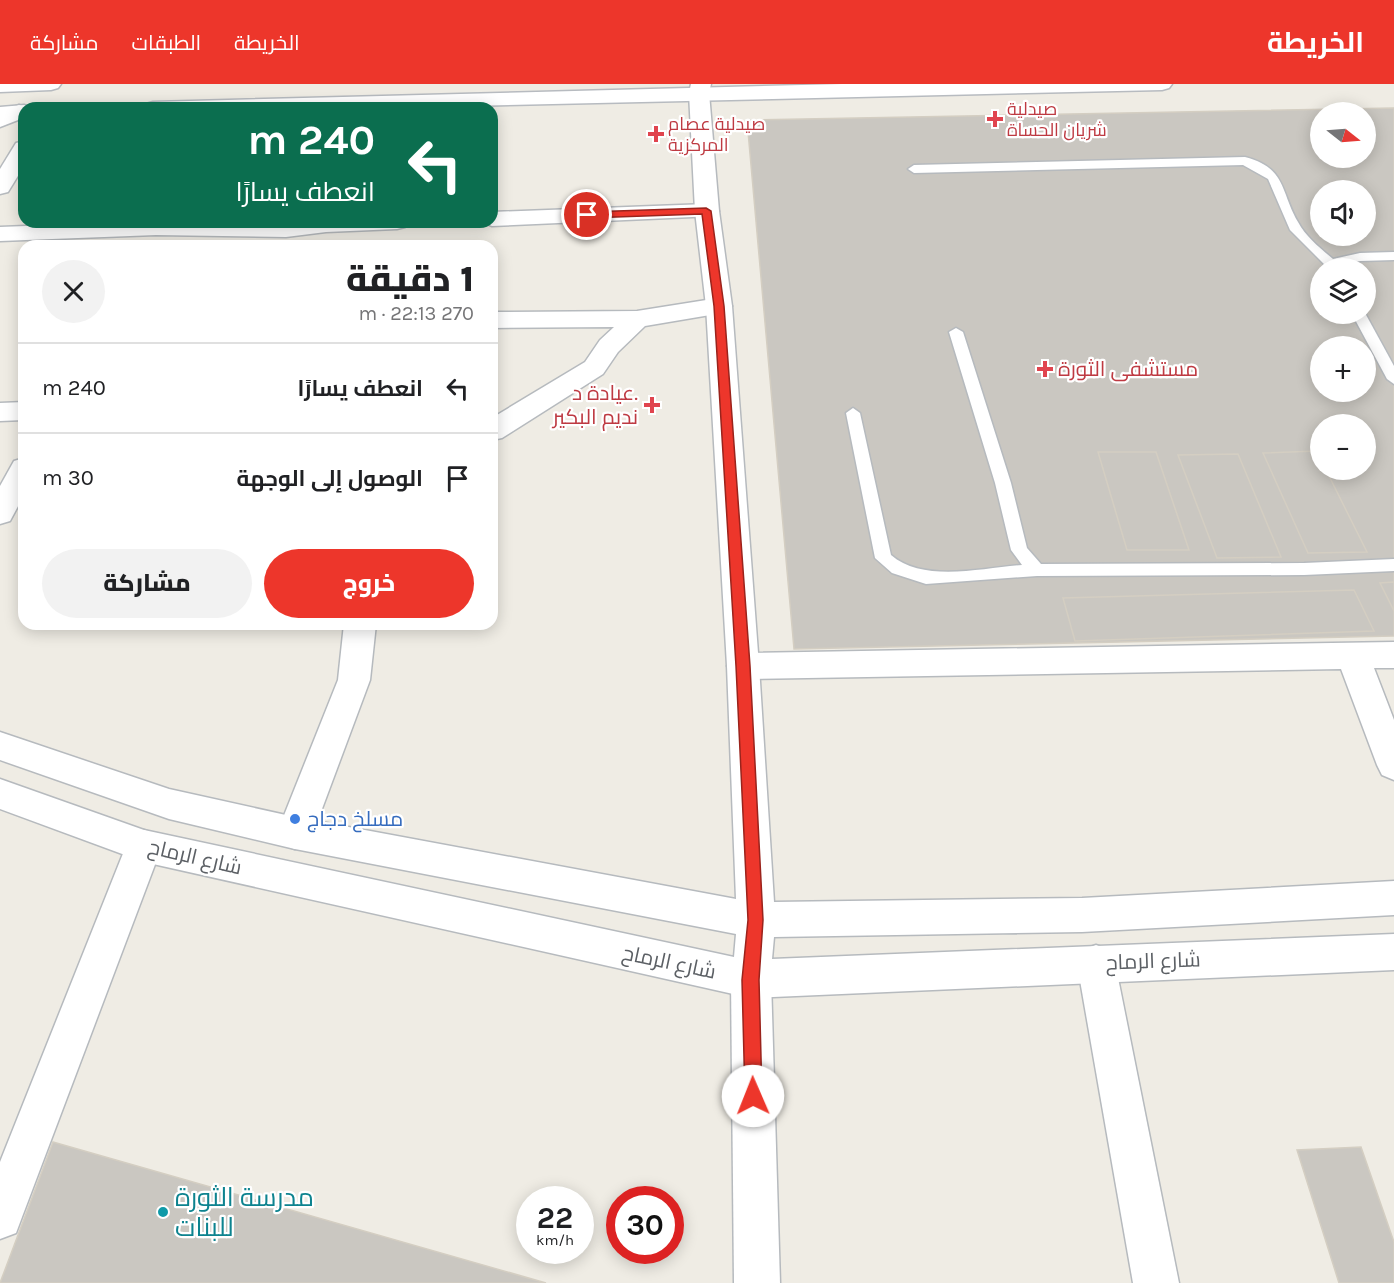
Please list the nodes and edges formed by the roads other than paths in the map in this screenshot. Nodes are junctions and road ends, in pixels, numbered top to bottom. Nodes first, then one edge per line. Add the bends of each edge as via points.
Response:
1 (29, 84) edge
2 (51, 84) edge
3 (1162, 84) edge
4 (0, 86) edge
5 (700, 88) edge
6 (21, 102) edge
7 (341, 102) edge
8 (17, 112) edge
9 (0, 121) edge
10 (18, 158) edge
11 (914, 169) dead end
12 (0, 187) edge
13 (706, 211) junction
14 (498, 219) edge
15 (365, 228) edge
16 (154, 232) edge
17 (0, 234) edge
18 (327, 235) edge
19 (282, 238) edge
20 (1394, 256) edge
21 (1322, 258) edge
22 (1357, 258) edge
23 (719, 306) junction
24 (637, 319) junction
25 (498, 320) edge
26 (1364, 324) edge
27 (956, 332) dead end
28 (1394, 379) edge
29 (18, 411) edge
30 (0, 412) edge
31 (854, 413) dead end
32 (498, 427) edge
33 (18, 479) edge
34 (0, 513) edge
35 (1394, 565) edge
36 (1038, 570) junction
37 (359, 630) edge
38 (1394, 655) edge
39 (1353, 656) junction
40 (743, 666) junction
41 (0, 746) edge
42 (1394, 765) edge
43 (0, 794) edge
44 (295, 833) junction
45 (144, 846) junction
46 (1394, 898) edge
47 (756, 920) junction
48 (1394, 952) edge
49 (1096, 963) junction
50 (750, 980) junction
51 (0, 1217) edge
52 (757, 1283) edge
53 (1156, 1283) edge

1 - 2 street
1 - 4 street
1 - 6 street
3 - 5 street
5 - 7 street
5 - 13 street
8 - 9 street
10 - 12 street
11 - 21 lane via 1245,161 1267,169 1280,188 1288,216 1308,247
13 - 14 street
13 - 23 street
15 - 18 street
16 - 17 street
16 - 19 street
18 - 19 street
20 - 22 lane
23 - 24 street
23 - 40 street
24 - 25 street
24 - 32 street via 609,346 594,368
26 - 28 lane
27 - 36 lane via 1003,483 1019,550
29 - 30 street
31 - 36 lane via 883,558 895,569 926,578
33 - 34 street
35 - 36 lane
37 - 44 street via 354,680
38 - 39 street
39 - 40 street
39 - 42 street
40 - 47 street
41 - 44 street via 169,804
43 - 45 street, شارع الرماح
44 - 47 street
45 - 50 street, شارع الرماح
45 - 51 street
46 - 47 street via 1082,915
47 - 50 street
48 - 49 street, شارع الرماح
49 - 50 street, شارع الرماح
49 - 53 street
50 - 52 street

